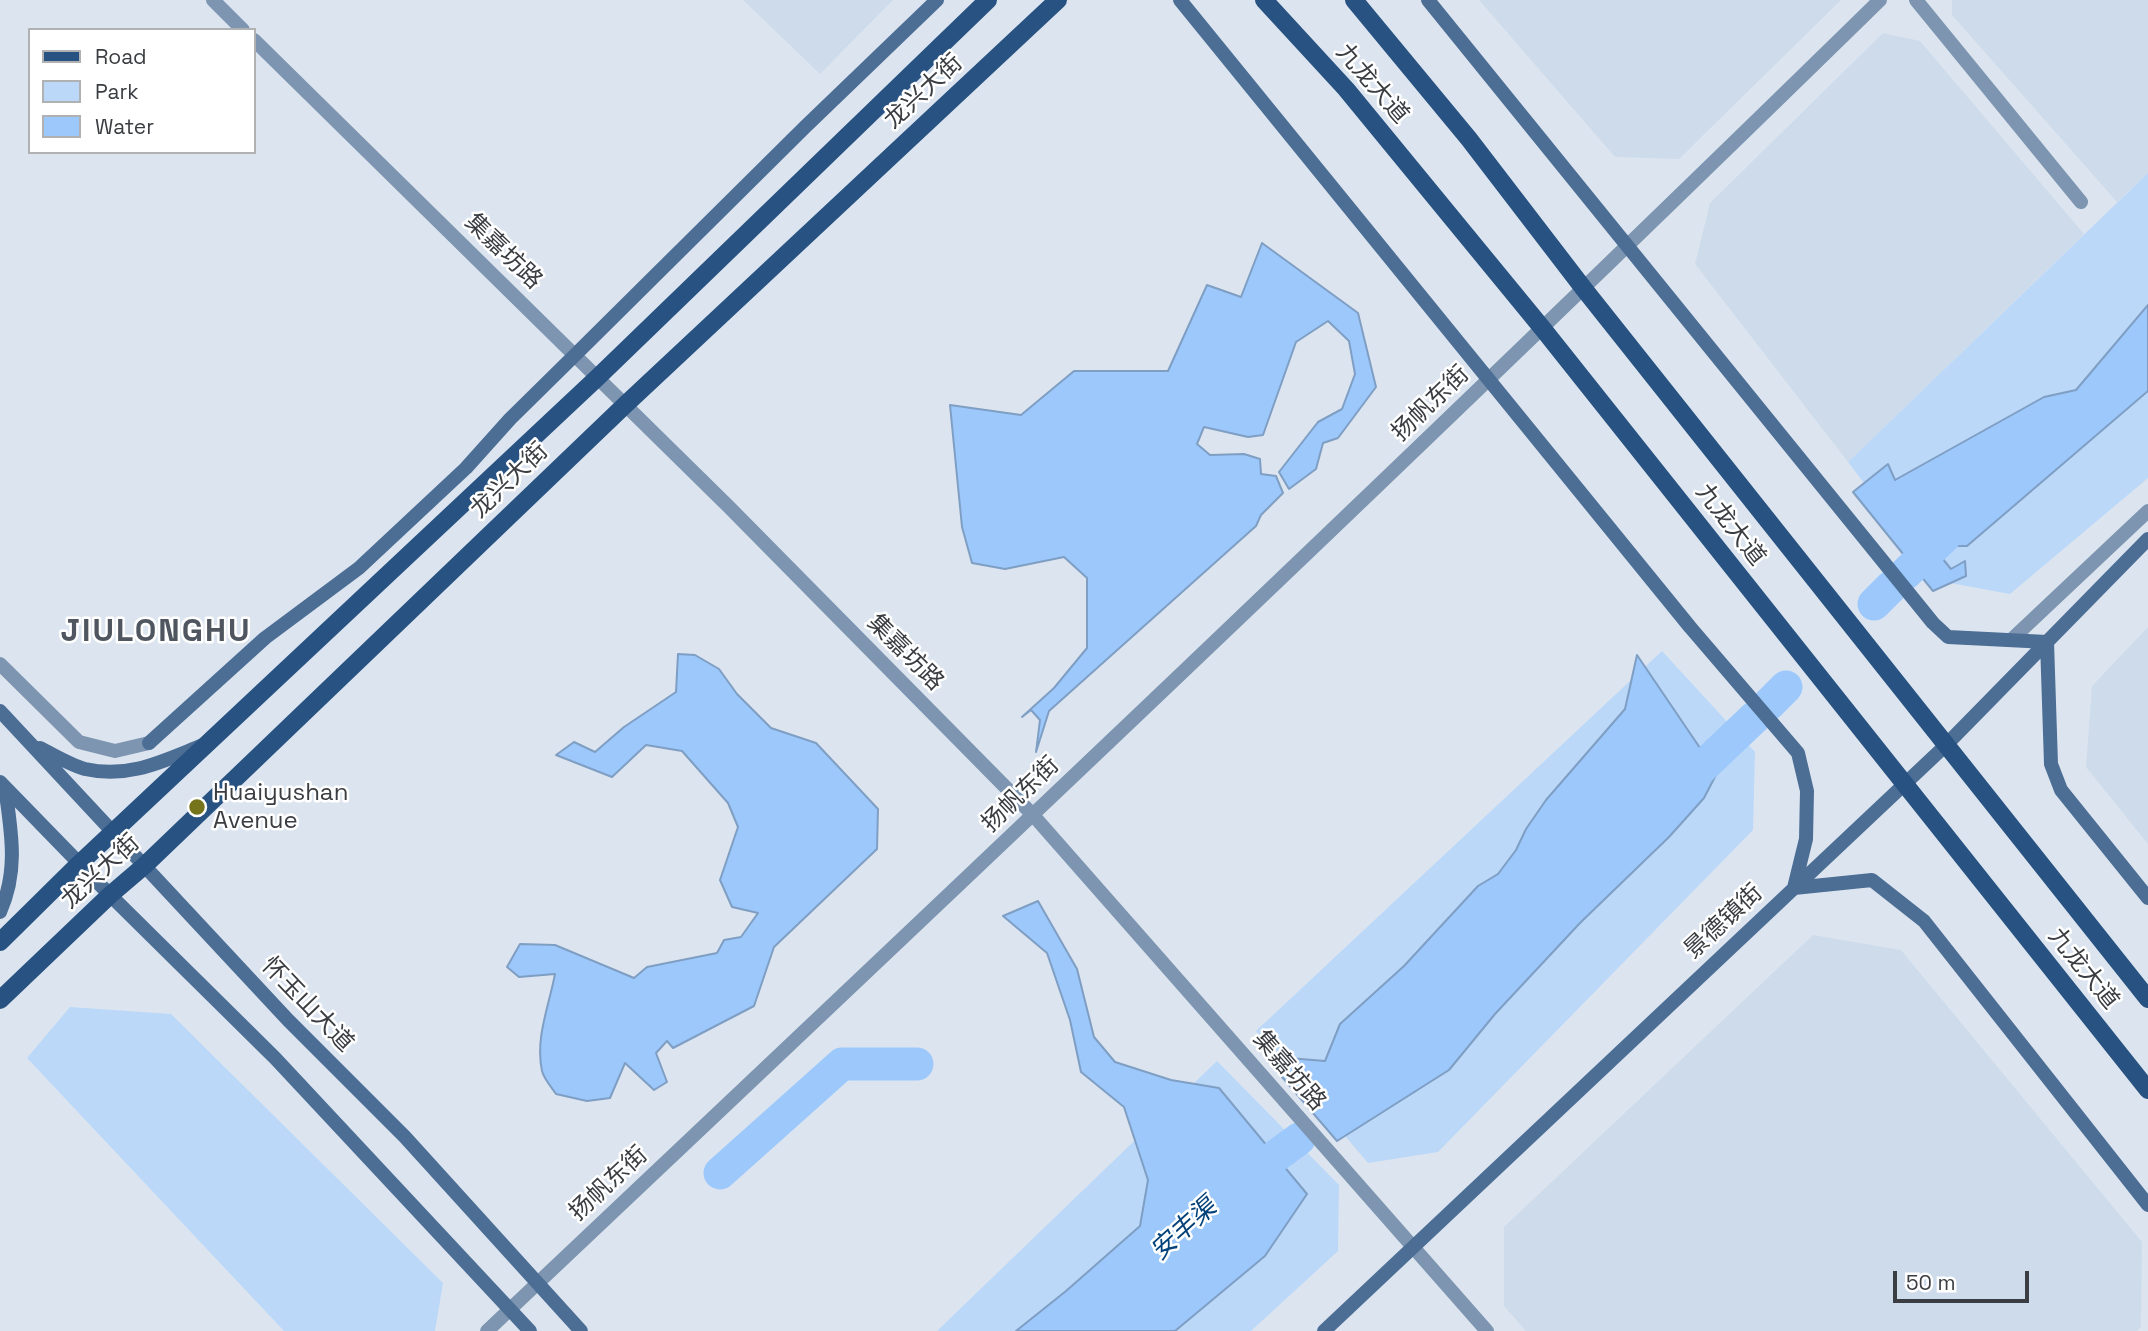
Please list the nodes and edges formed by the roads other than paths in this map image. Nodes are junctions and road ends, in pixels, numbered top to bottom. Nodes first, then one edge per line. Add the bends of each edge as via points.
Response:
1 (213, 0) edge
2 (937, 0) edge
3 (988, 0) edge
4 (1058, 0) edge
5 (1072, 0) edge
6 (1180, 0) edge
7 (1249, 0) edge
8 (1354, 0) edge
9 (1428, 0) edge
10 (1880, 0) edge
11 (1916, 0) edge
12 (1269, 5) edge
13 (1042, 14) junction
14 (241, 28) edge
15 (256, 42) edge
16 (2081, 202) dead end
17 (1628, 247) junction
18 (1584, 289) junction
19 (1543, 329) junction
20 (575, 355) junction
21 (598, 377) junction
22 (1489, 380) junction
23 (625, 405) junction
24 (2148, 510) edge
25 (2148, 539) edge
26 (2011, 640) junction
27 (2047, 642) junction
28 (0, 664) edge
29 (0, 711) edge
30 (210, 742) junction
31 (149, 743) joint
32 (32, 745) junction
33 (1945, 746) junction
34 (2, 784) edge
35 (1905, 784) junction
36 (0, 813) edge
37 (1033, 816) junction
38 (113, 834) junction
39 (13, 846) junction
40 (79, 864) junction
41 (144, 866) junction
42 (1794, 888) junction
43 (110, 895) junction
44 (2148, 898) edge
45 (0, 912) edge
46 (0, 942) edge
47 (2148, 999) edge
48 (0, 1000) edge
49 (2148, 1090) edge
50 (2148, 1205) edge
51 (1413, 1246) junction
52 (538, 1283) junction
53 (510, 1309) junction
54 (487, 1331) edge
55 (530, 1331) edge
56 (581, 1331) edge
57 (1324, 1331) edge
58 (1487, 1331) edge

1 - 14 street
2 - 20 main road
3 - 21 main road, 龙兴大街
4 - 13 main road, 龙兴大街
5 - 13 main road
6 - 22 main road
7 - 12 main road
8 - 18 main road, 九龙大道
9 - 17 main road
10 - 17 street, 扬帆东街
11 - 16 street
12 - 19 main road, 九龙大道 via 1346,89
13 - 23 main road, 龙兴大街
15 - 20 street, 集嘉坊路
17 - 18 street, 扬帆东街
17 - 26 main road via 1933,623 1948,637
18 - 19 street, 扬帆东街
18 - 33 main road, 九龙大道
19 - 22 street, 扬帆东街
19 - 35 main road, 九龙大道
20 - 21 street, 集嘉坊路
20 - 31 main road via 466,468 359,568 265,638
21 - 23 street, 集嘉坊路
21 - 30 main road, 龙兴大街
22 - 37 street, 扬帆东街
22 - 42 main road via 1798,754 1807,791 1806,839
23 - 37 street, 集嘉坊路
23 - 41 main road, 龙兴大街
24 - 26 street
25 - 27 main road, 景德镇街
26 - 27 main road
27 - 33 main road, 景德镇街
27 - 44 main road via 2050,764 2061,790
28 - 31 street via 79,742 115,751
29 - 32 main road, 怀玉山大道
30 - 32 main road via 142,770 113,772 84,769
30 - 38 main road, 龙兴大街
32 - 38 main road, 怀玉山大道
33 - 35 main road, 景德镇街
33 - 47 main road, 九龙大道
34 - 39 main road
34 - 40 main road
35 - 42 main road, 景德镇街
35 - 49 main road, 九龙大道
36 - 39 street
37 - 51 street, 集嘉坊路
37 - 52 street, 扬帆东街
38 - 40 main road, 龙兴大街
38 - 41 main road, 怀玉山大道
39 - 45 main road via 9,892
40 - 43 main road
40 - 46 main road, 龙兴大街
41 - 43 main road, 龙兴大街
41 - 52 main road, 怀玉山大道 via 405,1137
42 - 50 main road via 1872,880 1924,921
42 - 51 main road, 景德镇街
43 - 48 main road, 龙兴大街
43 - 53 main road via 275,1058
51 - 57 main road, 景德镇街
51 - 58 street, 集嘉坊路
52 - 53 street, 扬帆东街
52 - 56 main road, 怀玉山大道
53 - 54 street, 扬帆东街
53 - 55 main road

